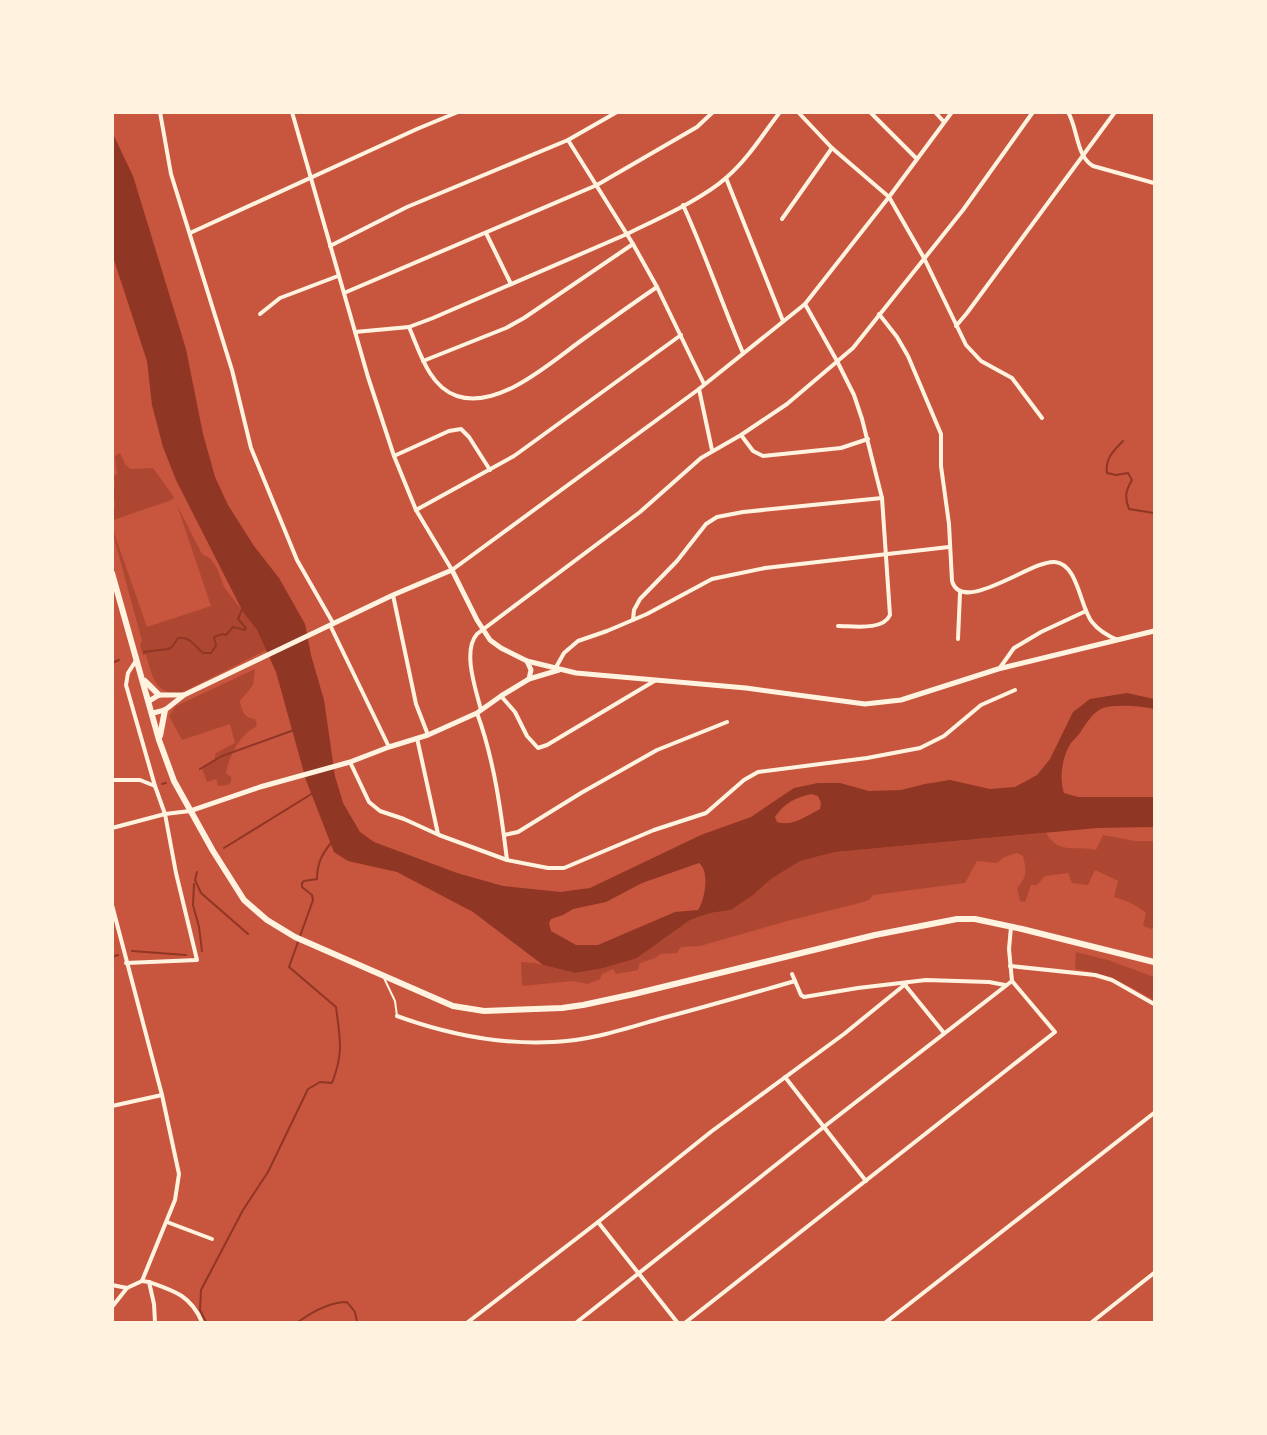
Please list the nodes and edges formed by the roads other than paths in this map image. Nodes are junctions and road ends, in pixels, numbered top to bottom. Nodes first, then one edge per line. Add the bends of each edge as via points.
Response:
1 (160, 112) edge
2 (458, 112) edge
3 (617, 112) edge
4 (713, 112) edge
5 (780, 112) edge
6 (798, 112) edge
7 (870, 112) edge
8 (935, 112) edge
9 (952, 112) edge
10 (1034, 112) edge
11 (1068, 112) edge
12 (1115, 112) edge
13 (292, 113) edge
14 (944, 122) junction
15 (568, 140) junction
16 (832, 148) junction
17 (1083, 156) junction
18 (916, 159) junction
19 (312, 178) junction
20 (726, 178) junction
21 (1154, 181) edge
22 (597, 185) junction
23 (889, 198) junction
24 (683, 205) junction
25 (782, 219) dead end
26 (486, 232) junction
27 (190, 233) junction
28 (627, 234) junction
29 (633, 244) junction
30 (330, 246) junction
31 (924, 258) junction
32 (338, 276) junction
33 (511, 284) junction
34 (657, 287) junction
35 (343, 293) junction
36 (805, 304) junction
37 (260, 314) dead end
38 (879, 314) junction
39 (783, 321) junction
40 (956, 326) junction
41 (409, 327) junction
42 (355, 332) junction
43 (681, 335) junction
44 (743, 353) junction
45 (423, 361) junction
46 (837, 361) junction
47 (704, 384) junction
48 (699, 388) junction
49 (1042, 418) dead end
50 (741, 435) junction
51 (868, 439) junction
52 (712, 450) junction
53 (394, 456) junction
54 (490, 470) junction
55 (882, 498) junction
56 (416, 510) junction
57 (949, 547) junction
58 (885, 553) junction
59 (452, 570) junction
60 (112, 573) edge
61 (960, 592) junction
62 (393, 595) junction
63 (1086, 611) junction
64 (633, 620) junction
65 (331, 624) junction
66 (838, 626) dead end
67 (483, 630) junction
68 (1155, 631) edge
69 (958, 639) dead end
70 (1119, 640) junction
71 (137, 658) junction
72 (527, 661) junction
73 (558, 669) junction
74 (998, 669) junction
75 (143, 678) junction
76 (529, 679) junction
77 (657, 680) junction
78 (1015, 690) dead end
79 (159, 695) junction
80 (184, 696) junction
81 (501, 696) junction
82 (149, 701) junction
83 (165, 710) junction
84 (479, 712) junction
85 (153, 713) junction
86 (728, 722) dead end
87 (428, 735) junction
88 (417, 738) junction
89 (159, 740) junction
90 (389, 747) junction
91 (350, 762) junction
92 (112, 780) edge
93 (155, 786) junction
94 (190, 811) junction
95 (165, 814) junction
96 (112, 828) edge
97 (439, 836) junction
98 (504, 836) junction
99 (507, 860) junction
100 (112, 905) edge
101 (1011, 927) junction
102 (1155, 962) edge
103 (126, 963) junction
104 (1010, 966) junction
105 (792, 974) dead end
106 (383, 975) junction
107 (795, 981) junction
108 (1012, 981) junction
109 (906, 984) junction
110 (1006, 985) junction
111 (1155, 1004) edge
112 (397, 1016) joint
113 (944, 1033) junction
114 (785, 1077) junction
115 (162, 1095) junction
116 (112, 1106) edge
117 (1155, 1113) edge
118 (825, 1126) junction
119 (866, 1181) junction
120 (166, 1222) junction
121 (598, 1222) junction
122 (212, 1239) dead end
123 (1155, 1273) edge
124 (639, 1274) junction
125 (142, 1281) junction
126 (149, 1282) junction
127 (112, 1285) edge
128 (127, 1288) junction
129 (112, 1307) edge
130 (155, 1323) edge
131 (202, 1323) edge
132 (468, 1323) edge
133 (577, 1323) edge
134 (677, 1323) edge
135 (686, 1323) edge
136 (886, 1323) edge
137 (1092, 1323) edge

1 - 27 street via 171,174
2 - 19 street
3 - 15 street
4 - 22 street via 697,127
5 - 20 street
6 - 16 street
7 - 18 street
8 - 14 street
9 - 14 street
10 - 31 street
11 - 17 street
12 - 17 street
13 - 19 street
14 - 18 street
15 - 22 street
15 - 30 street via 407,207
16 - 23 street
16 - 25 street
17 - 21 street via 1093,166
17 - 40 street
18 - 23 street
19 - 27 street
19 - 30 street
20 - 24 street
20 - 39 street
22 - 26 street
22 - 28 street
23 - 31 street
23 - 36 street
24 - 28 street
24 - 44 street
26 - 33 street
26 - 35 street
27 - 65 street via 232,370 250,448 295,554
28 - 29 street
28 - 33 street
29 - 34 street
29 - 45 street via 524,318
30 - 32 street
31 - 38 street
31 - 40 street
32 - 35 street
32 - 37 street via 280,298
33 - 41 street
34 - 43 street
34 - 45 street via 536,374 502,392 484,397 456,396 438,382
35 - 42 street
36 - 39 street
36 - 46 street
38 - 46 street via 853,348
38 - 57 street via 908,356 941,434
39 - 44 street
40 - 49 street via 974,355 1012,378
41 - 42 street
41 - 45 street
42 - 53 street
43 - 47 street
43 - 54 street
44 - 47 street
46 - 50 street via 787,404
46 - 51 street via 854,395
47 - 48 street
48 - 52 street
48 - 59 street
50 - 51 street via 762,456 841,448
50 - 52 street
51 - 55 street
52 - 67 street via 640,512
53 - 54 street via 461,429
53 - 56 street
54 - 56 street
55 - 58 street
55 - 64 street via 717,518 706,524 640,599
56 - 59 street
57 - 58 street
57 - 61 street via 952,581
58 - 64 street via 724,575
58 - 66 street via 888,619 878,625
59 - 62 street
59 - 67 street
60 - 71 main road
61 - 63 street via 987,588 1054,561 1069,570
61 - 69 street
62 - 65 street
62 - 87 street via 416,704
63 - 70 street via 1097,628
63 - 74 street via 1014,648
64 - 73 street via 578,641 564,653
65 - 80 street
65 - 90 street
67 - 72 street via 501,648
67 - 84 street via 472,639 470,651
68 - 70 street
70 - 74 street
71 - 75 main road
71 - 93 street via 126,685
72 - 73 street
72 - 76 street
73 - 76 street
73 - 77 street
74 - 77 street via 910,698 864,704
75 - 79 main road
75 - 82 main road
76 - 81 street
77 - 81 street via 538,748
78 - 99 street via 981,705 944,736 920,748 754,773 706,813 654,830 570,867 548,868
79 - 80 street
79 - 82 street
80 - 83 street
81 - 84 street
82 - 85 main road
83 - 85 street
83 - 89 main road
84 - 87 street
84 - 98 street
85 - 89 main road
86 - 98 street via 657,750 518,832
87 - 88 street
88 - 90 street
88 - 97 street
89 - 94 main road
90 - 91 street
91 - 94 street
91 - 97 street via 359,783 380,812
92 - 93 street via 140,780
93 - 95 street
94 - 95 street
94 - 106 main road via 244,900 267,920 302,940
95 - 96 street
95 - 103 street via 197,960
97 - 99 street
98 - 99 street
100 - 103 street
101 - 102 main road
101 - 104 street
101 - 106 main road via 967,919 925,924 562,1008 463,1009
103 - 115 street
104 - 108 street
104 - 111 street via 1095,975
105 - 107 street
106 - 112 lane
107 - 109 street via 804,997
107 - 112 street via 643,1024 555,1042 460,1036
108 - 110 street
108 - 119 street via 1055,1032
109 - 110 street via 926,980
109 - 113 street
109 - 114 street
110 - 113 street
113 - 118 street
114 - 118 street
114 - 121 street
115 - 116 street
115 - 120 street via 179,1174 177,1193
117 - 136 street
118 - 119 street
118 - 124 street
119 - 135 street
120 - 122 street
120 - 125 street
121 - 124 street
121 - 132 street
123 - 137 street
124 - 133 street
124 - 134 street
125 - 126 street
125 - 128 street
126 - 130 street
126 - 131 street via 185,1297
127 - 128 street
128 - 129 street

